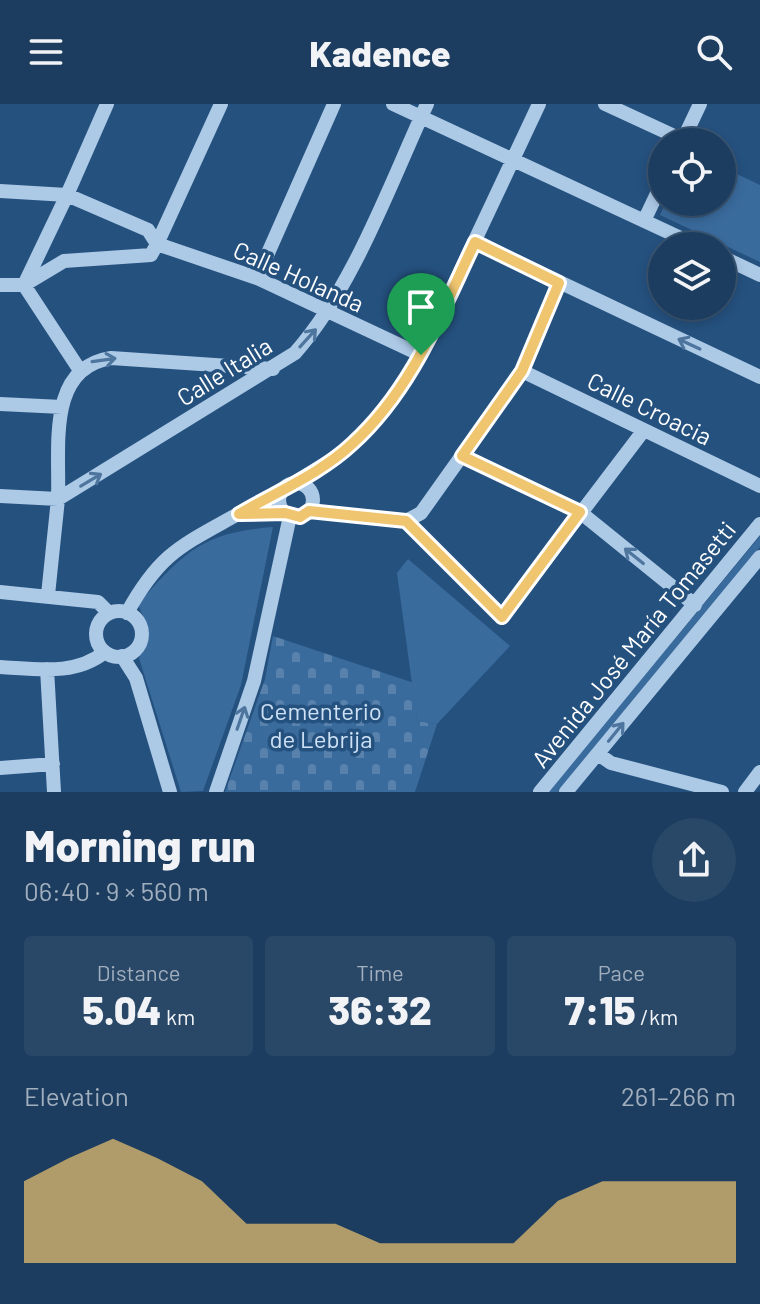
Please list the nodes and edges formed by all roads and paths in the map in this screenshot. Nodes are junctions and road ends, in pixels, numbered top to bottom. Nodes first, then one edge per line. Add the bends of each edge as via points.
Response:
1 (107, 104) edge
2 (221, 104) edge
3 (334, 104) edge
4 (393, 104) edge
5 (539, 104) edge
6 (605, 104) edge
7 (700, 104) edge
8 (424, 110) edge
9 (655, 128) edge
10 (688, 128) edge
11 (513, 160) junction
12 (0, 191) edge
13 (67, 195) junction
14 (648, 213) edge
15 (644, 221) junction
16 (668, 232) edge
17 (475, 242) junction
18 (157, 244) junction
19 (736, 264) edge
20 (760, 275) edge
21 (257, 278) junction
22 (559, 283) junction
23 (0, 285) edge
24 (24, 285) junction
25 (328, 312) junction
26 (421, 355) junction
27 (79, 369) junction
28 (273, 369) junction
29 (522, 371) junction
30 (760, 377) edge
31 (0, 404) edge
32 (62, 407) junction
33 (644, 430) junction
34 (462, 456) junction
35 (326, 462) junction
36 (760, 486) edge
37 (288, 487) junction
38 (0, 496) edge
39 (313, 496) junction
40 (58, 499) junction
41 (309, 511) junction
42 (580, 512) junction
43 (239, 514) junction
44 (287, 514) junction
45 (406, 521) junction
46 (760, 524) edge
47 (760, 557) edge
48 (0, 592) edge
49 (48, 595) junction
50 (695, 605) junction
51 (109, 613) junction
52 (127, 613) junction
53 (105, 652) junction
54 (122, 656) junction
55 (0, 667) edge
56 (47, 669) junction
57 (598, 754) junction
58 (53, 764) junction
59 (0, 768) edge
60 (760, 772) edge
61 (669, 784) edge
62 (54, 792) edge
63 (170, 792) edge
64 (216, 792) edge
65 (540, 792) edge
66 (566, 792) edge
67 (722, 792) edge
68 (745, 792) edge

1 - 13 street
2 - 18 street
3 - 21 street
4 - 8 street
5 - 11 street
6 - 9 street
7 - 10 street
8 - 11 street
8 - 25 street, Calle Italia
11 - 15 street
11 - 17 street
12 - 13 street, Calle Holanda
13 - 18 street, Calle Holanda via 148,230
13 - 24 street
14 - 15 street
15 - 16 street
17 - 22 street
17 - 26 street
18 - 21 street, Calle Holanda
18 - 24 street via 151,255 64,261
19 - 20 street
21 - 25 street, Calle Holanda
22 - 29 street
30 -> 22 street
23 - 24 street
24 - 27 street
25 - 26 street, Calle Holanda
28 -> 25 street, Calle Italia via 295,353
26 - 35 street via 389,405 351,445
27 -> 28 street via 111,358
27 - 32 street via 67,385
40 -> 28 street, Calle Italia
29 - 33 street, Calle Croacia
29 - 34 street
31 - 32 street
32 - 40 street
33 - 36 street, Calle Croacia
33 - 42 street
34 - 42 street
34 - 45 street via 421,513
35 - 37 street
35 - 39 street
37 - 39 street via 308,487
37 - 43 street
37 - 44 street via 280,499
38 - 40 street
39 - 41 street
40 - 49 street
41 - 44 street via 300,517
41 - 45 street
42 - 45 street via 502,617
50 -> 42 street
43 - 44 street
43 - 52 street via 164,558
64 -> 44 street via 254,681
46 - 50 street, Avenida José María Tomasetti
57 -> 47 street, Avenida José María Tomasetti
48 - 49 street
49 - 51 street via 98,602
50 - 65 street, Avenida José María Tomasetti
51 - 52 street
51 - 53 street via 96,633
52 - 54 street via 137,620 141,635 136,648
53 - 54 street
53 - 56 street via 87,666
54 - 63 street via 136,678
55 - 56 street
56 - 58 street
57 - 61 street
57 - 66 street, Avenida José María Tomasetti
58 - 59 street
58 - 62 street
60 - 68 street
61 - 67 street

